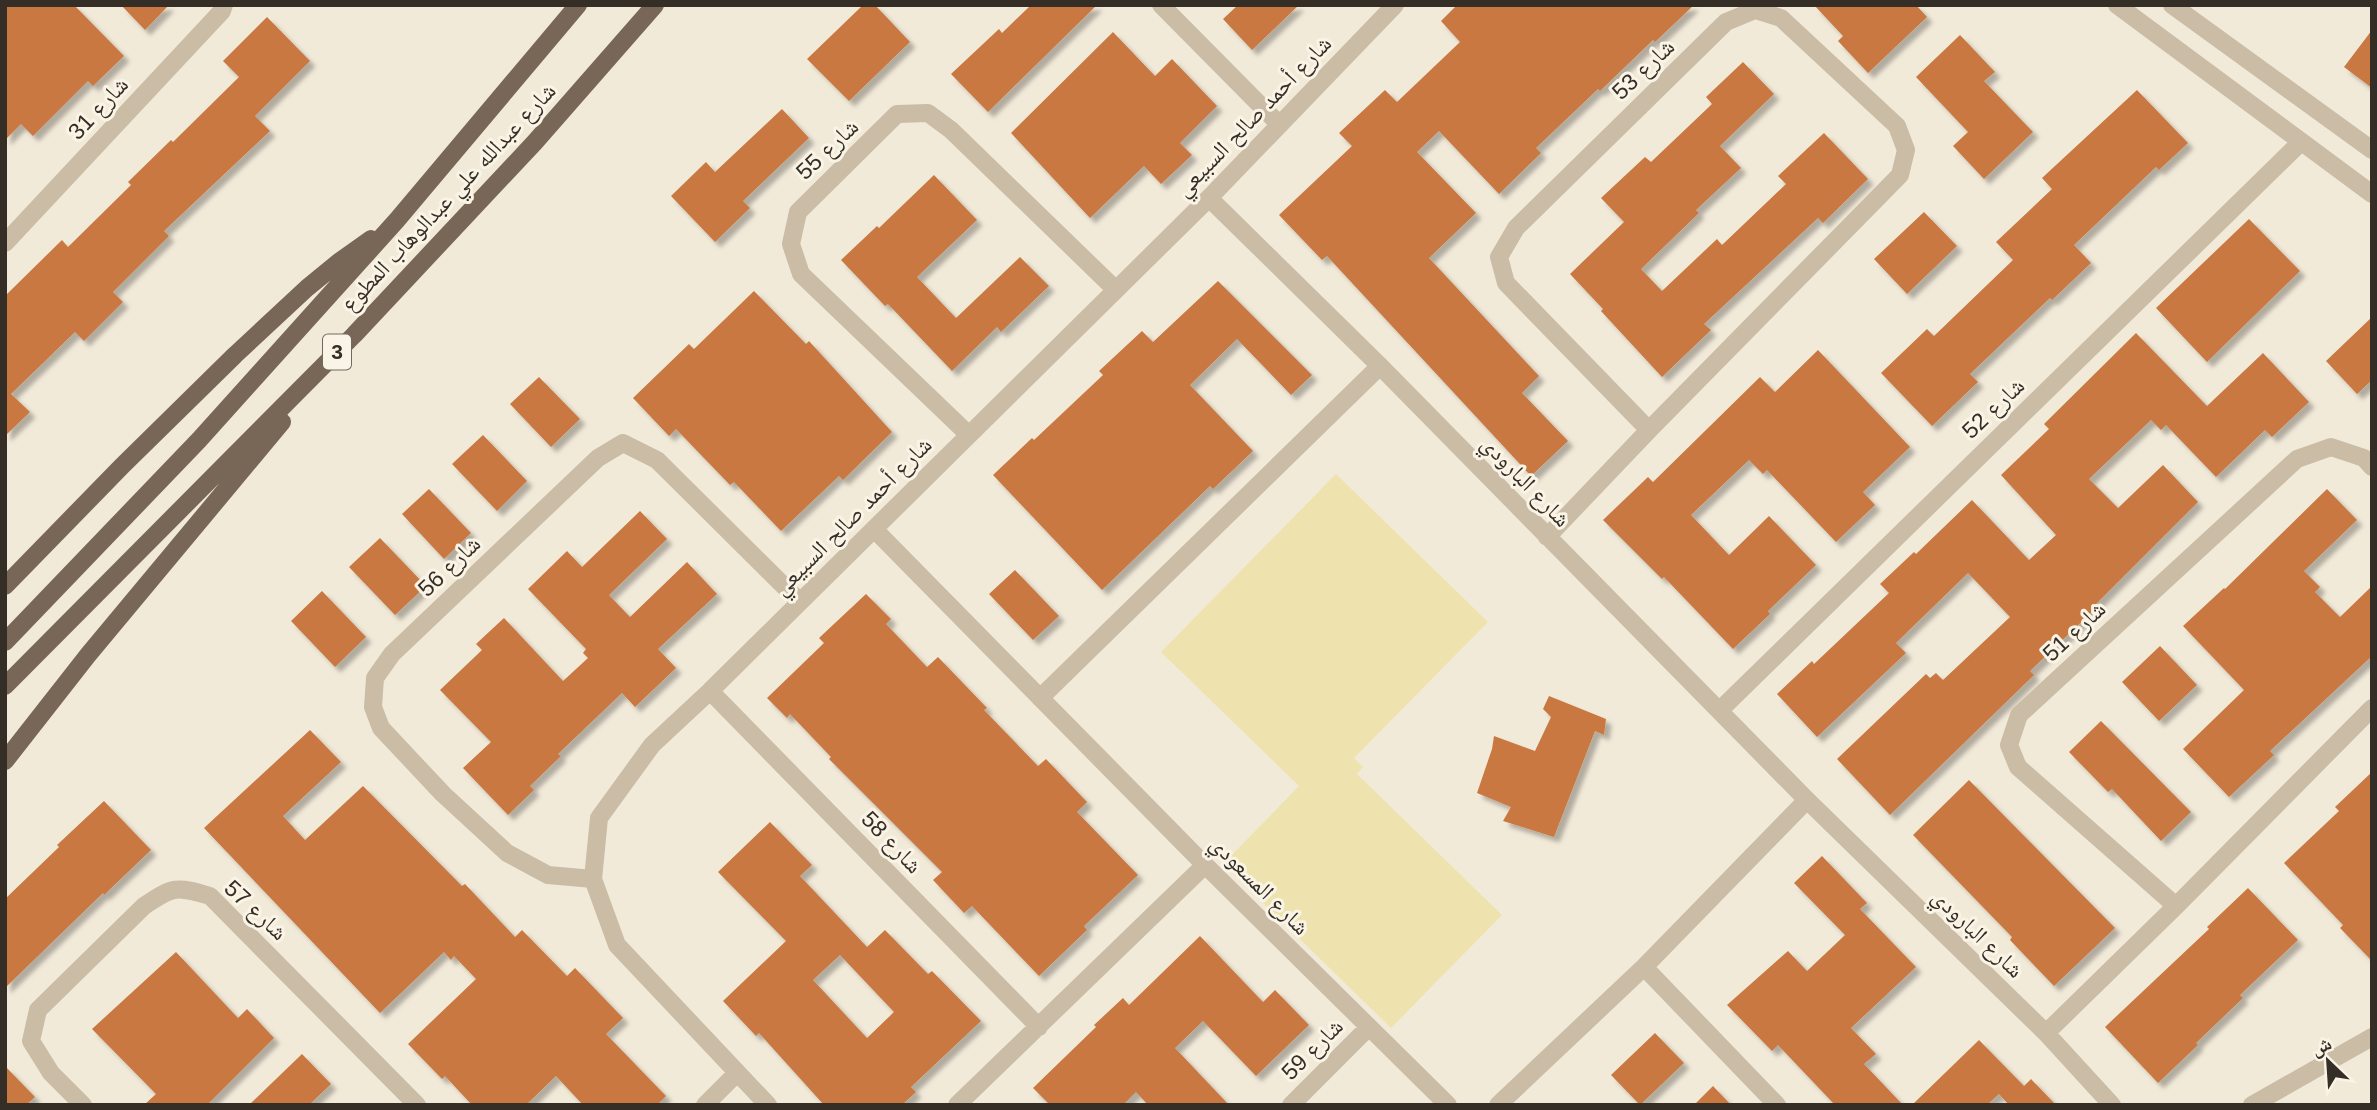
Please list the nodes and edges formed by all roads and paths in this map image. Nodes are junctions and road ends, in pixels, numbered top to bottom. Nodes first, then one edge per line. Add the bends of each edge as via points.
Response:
1 (224, 5) edge
2 (578, 5) edge
3 (655, 5) edge
4 (1161, 5) edge
5 (1395, 5) edge
6 (2117, 5) edge
7 (2172, 5) edge
8 (1279, 124) junction
9 (2301, 142) junction
10 (2372, 150) edge
11 (2372, 194) edge
12 (1209, 198) junction
13 (397, 220) junction
14 (5, 243) edge
15 (1115, 289) junction
16 (354, 335) junction
17 (1380, 366) junction
18 (1649, 430) junction
19 (969, 435) junction
20 (2372, 467) edge
21 (874, 529) junction
22 (1547, 537) junction
23 (5, 586) edge
24 (800, 602) junction
25 (5, 642) edge
26 (5, 686) edge
27 (710, 691) junction
28 (1040, 698) junction
29 (2372, 708) edge
30 (1720, 710) junction
31 (5, 761) edge
32 (1807, 800) junction
33 (1205, 865) junction
34 (593, 879) junction
35 (2176, 906) junction
36 (1644, 967) junction
37 (1038, 1027) junction
38 (1368, 1028) junction
39 (2046, 1033) junction
40 (2372, 1037) edge
41 (736, 1073) junction
42 (83, 1105) edge
43 (416, 1105) edge
44 (705, 1105) edge
45 (768, 1105) edge
46 (957, 1105) edge
47 (1291, 1105) edge
48 (1448, 1105) edge
49 (1498, 1105) edge
50 (1777, 1105) edge
51 (2112, 1105) edge
52 (2252, 1105) edge

1 - 14 street, شارع 31
2 - 13 main road, شارع عبدالله علي عبدالوهاب المطوع / 3
3 - 16 main road, شارع عبدالله علي عبدالوهاب المطوع / 3 via 535,142
4 - 8 street
5 - 8 street, شارع أحمد صالح السبيعي
6 - 9 street
7 - 10 street
8 - 12 street, شارع أحمد صالح السبيعي
9 - 11 street
9 - 30 street, شارع 52
12 - 15 street, شارع أحمد صالح السبيعي
12 - 17 street, شارع البارودي
13 - 23 main road via 340,261 244,346
13 - 25 main road, شارع عبدالله علي عبدالوهاب المطوع / 3 via 199,440
15 - 19 street, شارع أحمد صالح السبيعي
15 - 19 street, شارع 55 via 928,113 897,114 798,212 791,244 802,274
16 - 26 main road, شارع عبدالله علي عبدالوهاب المطوع / 3
16 - 31 main road
17 - 22 street, شارع البارودي
17 - 28 street
18 - 18 street, شارع 53 via 1900,175 1906,150 1897,126 1781,18 1755,10 1726,22 1516,228 1499,257 1506,283
18 - 22 street, شارع 53
19 - 21 street, شارع أحمد صالح السبيعي
20 - 35 street, شارع 51 via 2364,458 2331,447 2297,459 2019,715 2009,745 2018,767
21 - 24 street, شارع أحمد صالح السبيعي
21 - 28 street, شارع المسعودي
22 - 30 street, شارع البارودي
24 - 27 street, شارع أحمد صالح السبيعي
24 - 34 street, شارع 56 via 657,460 623,443 598,458 392,654 376,678 373,707 382,728 443,794 507,853 548,875
27 - 34 street, شارع أحمد صالح السبيعي via 652,745 599,818
27 - 37 street, شارع 58
28 - 33 street, شارع المسعودي
29 - 35 street
30 - 32 street, شارع البارودي
32 - 36 street
32 - 39 street, شارع البارودي
33 - 37 street
33 - 38 street, شارع المسعودي
34 - 41 street, شارع أحمد صالح السبيعي via 617,946
35 - 39 street
36 - 49 street
36 - 50 street
37 - 46 street
38 - 47 street, شارع 59
38 - 48 street, شارع المسعودي
39 - 51 street, شارع البارودي
40 - 52 street
41 - 44 street
41 - 45 street, شارع أحمد صالح السبيعي
42 - 43 street, شارع 57 via 51,1073 32,1041 38,1010 144,906 163,892 183,888 210,896

